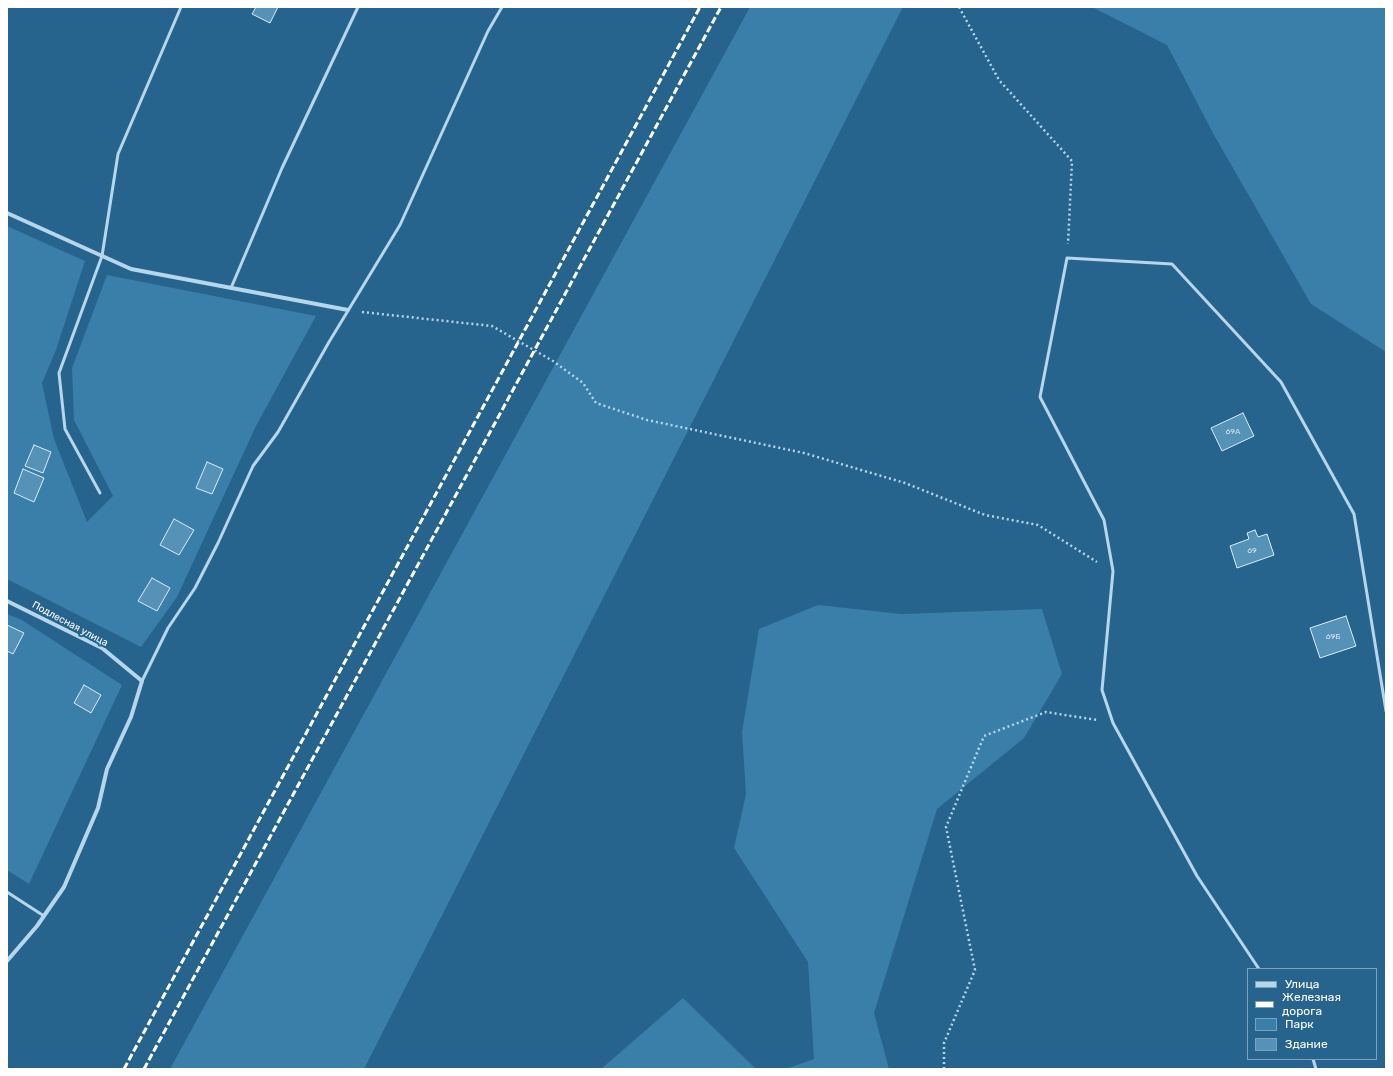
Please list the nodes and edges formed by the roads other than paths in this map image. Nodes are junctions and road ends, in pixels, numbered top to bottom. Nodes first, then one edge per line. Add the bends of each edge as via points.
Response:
1 (181, 7) edge
2 (358, 7) edge
3 (502, 7) edge
4 (7, 213) edge
5 (102, 256) junction
6 (230, 288) junction
7 (348, 310) junction
8 (100, 493) dead end
9 (7, 601) edge
10 (142, 681) junction
11 (1386, 711) edge
12 (7, 892) edge
13 (44, 916) junction
14 (7, 961) edge
15 (1259, 968) edge

1 - 5 lane via 118,154
2 - 6 lane via 282,168
3 - 7 lane via 488,32 400,225
4 - 5 street
5 - 6 street via 131,269
5 - 8 lane via 59,373 65,429
6 - 7 street
7 - 10 lane via 278,432 253,466 208,563 195,588 168,628
9 - 10 street, Подлесная улица via 102,648
10 - 13 street via 131,717 107,769 98,808 64,887
11 - 15 lane via 1354,514 1281,382 1172,264 1067,258 1040,397 1104,520 1113,571 1102,690 1113,723 1197,876
12 - 13 lane
13 - 14 street

